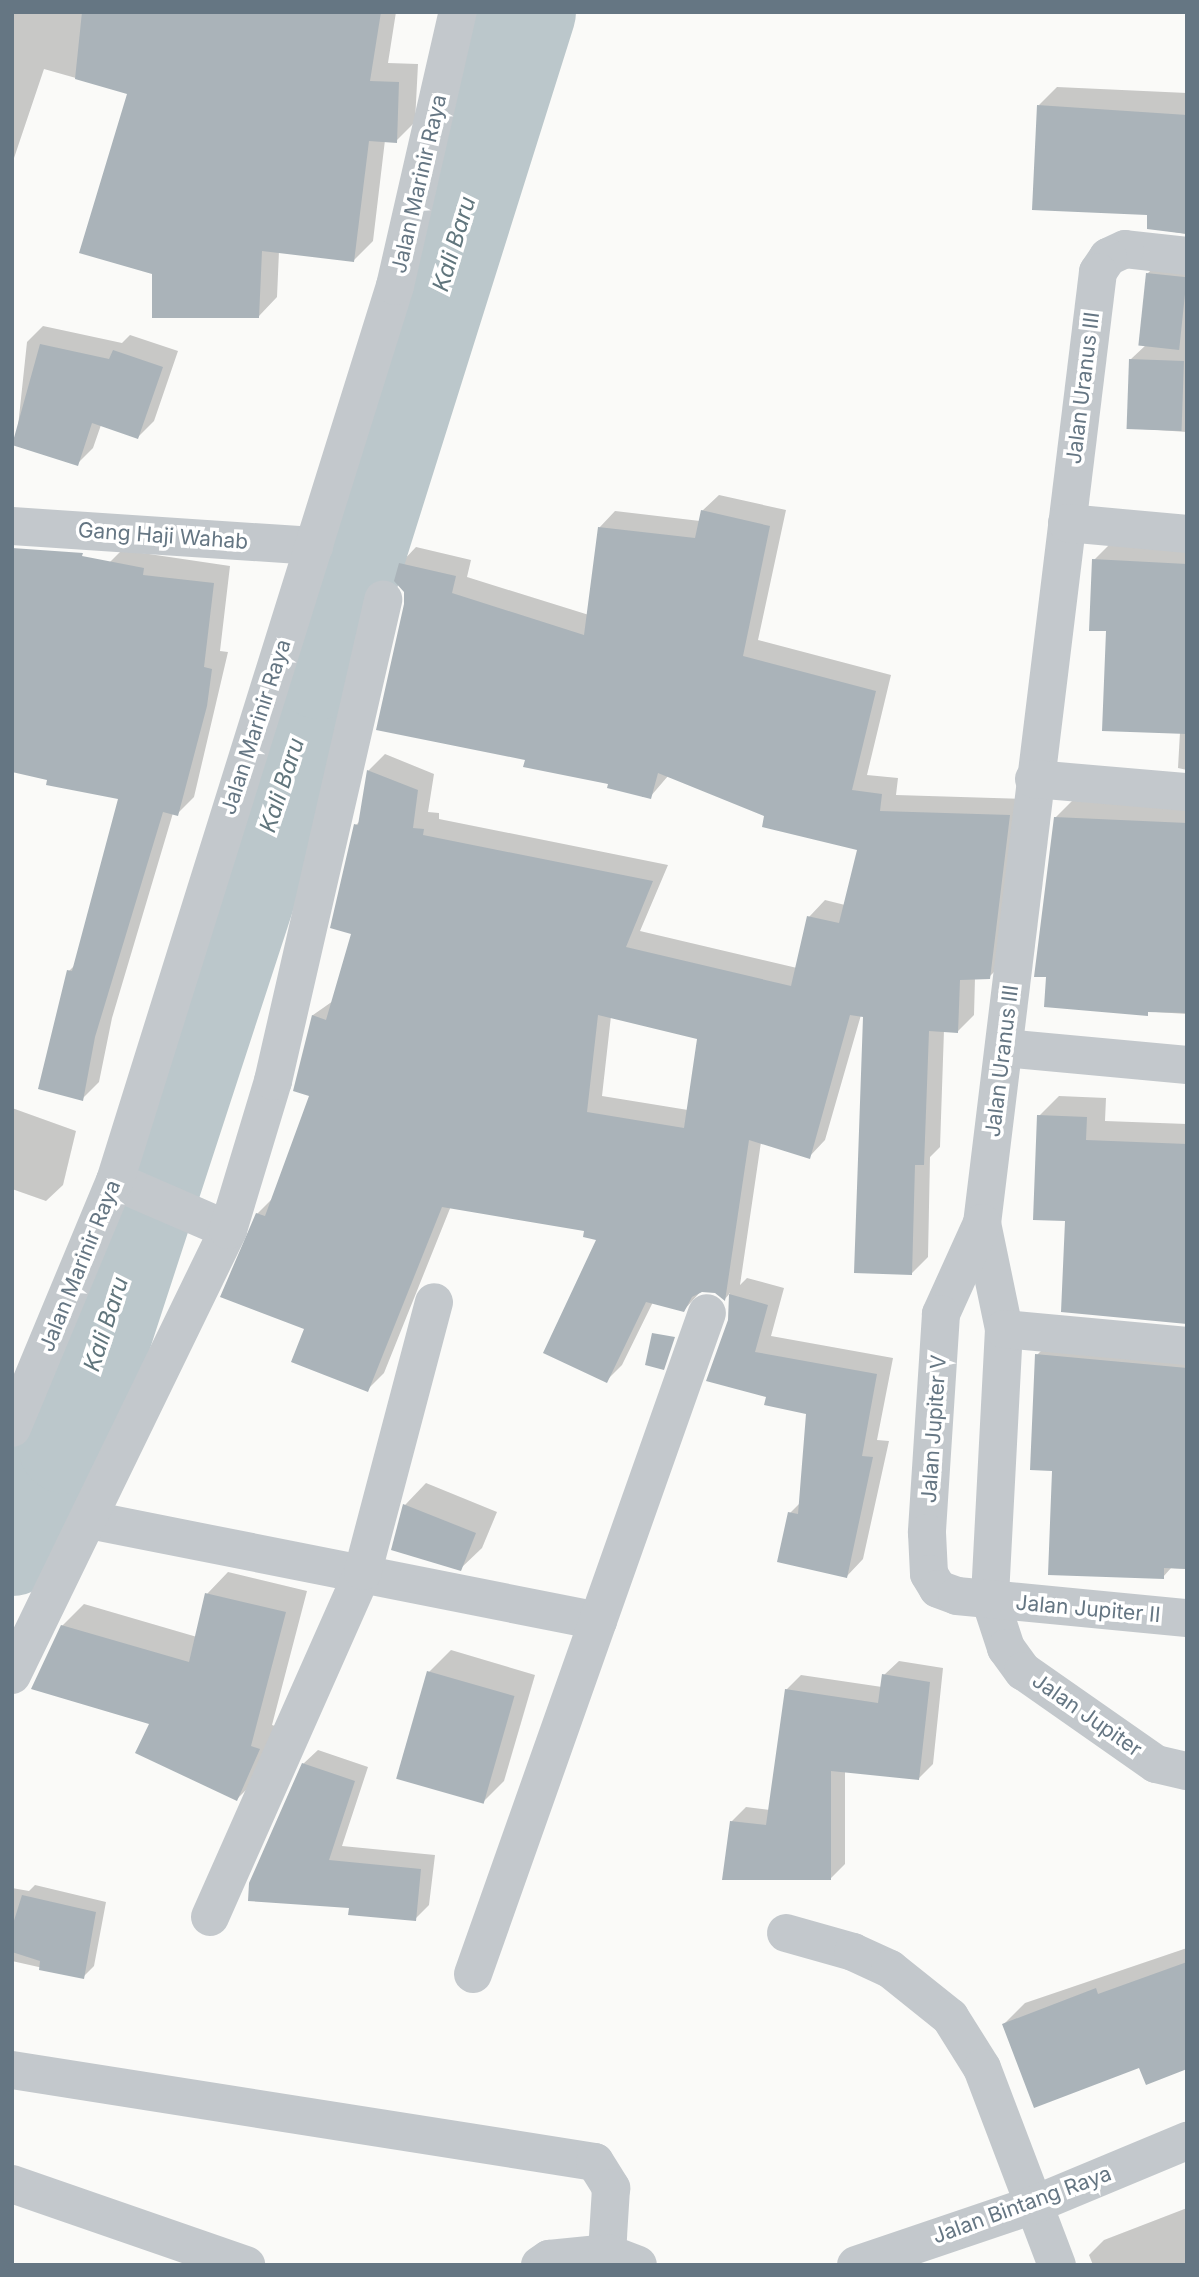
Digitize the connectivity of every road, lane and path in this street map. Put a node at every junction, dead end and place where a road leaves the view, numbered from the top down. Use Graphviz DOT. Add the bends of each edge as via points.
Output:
graph roads {
  1 [pos="458,12"];
  2 [pos="1187,256"];
  3 [pos="1067,523"];
  4 [pos="12,526"];
  5 [pos="1187,534"];
  6 [pos="314,546"];
  7 [pos="383,599"];
  8 [pos="1034,779"];
  9 [pos="1187,792"];
  10 [pos="1004,1048"];
  11 [pos="1187,1065"];
  12 [pos="122,1184"];
  13 [pos="211,1222"];
  14 [pos="982,1223"];
  15 [pos="434,1302"];
  16 [pos="707,1313"];
  17 [pos="1004,1329"];
  18 [pos="1187,1346"];
  19 [pos="12,1428"];
  20 [pos="90,1520"];
  21 [pos="363,1571"];
  22 [pos="990,1600"];
  23 [pos="1187,1618"];
  24 [pos="597,1621"];
  25 [pos="12,1675"];
  26 [pos="1187,1771"];
  27 [pos="211,1917"];
  28 [pos="786,1933"];
  29 [pos="473,1975"];
  30 [pos="12,2070"];
  31 [pos="1187,2141"];
  32 [pos="12,2184"];
  33 [pos="1033,2205"];
  34 [pos="167,2250"];
  35 [pos="622,2259"];
  36 [pos="246,2265"];
  37 [pos="540,2265"];
  38 [pos="856,2265"];
  39 [pos="1057,2265"];
  1 -- 6 [label="street, Jalan Marinir Raya" via="395,286"];
  2 -- 3 [label="street, Jalan Uranus III" via="1125,249 1108,257 1098,272"];
  3 -- 5 [label="street"];
  3 -- 8 [label="street, Jalan Uranus III"];
  4 -- 6 [label="street, Gang Haji Wahab"];
  6 -- 12 [label="street, Jalan Marinir Raya"];
  7 -- 13 [label="street" via="273,1081"];
  8 -- 9 [label="street"];
  8 -- 10 [label="street, Jalan Uranus III"];
  10 -- 11 [label="street"];
  10 -- 14 [label="street, Jalan Uranus III"];
  12 -- 13 [label="street"];
  12 -- 19 [label="street, Jalan Marinir Raya"];
  13 -- 20 [label="street"];
  14 -- 17 [label="street, Jalan Uranus III"];
  14 -- 22 [label="street, Jalan Jupiter V" via="941,1314 927,1534 929,1574 939,1590"];
  15 -- 21 [label="street"];
  16 -- 24 [label="street"];
  17 -- 18 [label="street"];
  17 -- 22 [label="street, Jalan Uranus III"];
  20 -- 21 [label="street"];
  20 -- 25 [label="street"];
  21 -- 24 [label="street"];
  21 -- 27 [label="street"];
  22 -- 23 [label="street, Jalan Jupiter II"];
  22 -- 26 [label="street, Jalan Jupiter" via="1006,1648 1023,1671 1156,1764"];
  24 -- 29 [label="street"];
  28 -- 33 [label="street" via="853,1952 890,1969 950,2017 982,2067"];
  30 -- 35 [label="street" via="595,2162 611,2188"];
  31 -- 33 [label="street, Jalan Bintang Raya"];
  32 -- 34 [label="street"];
  33 -- 38 [label="street, Jalan Bintang Raya"];
  33 -- 39 [label="street"];
  34 -- 36 [label="street"];
  35 -- 37 [label="street" via="549,2259"];
}
